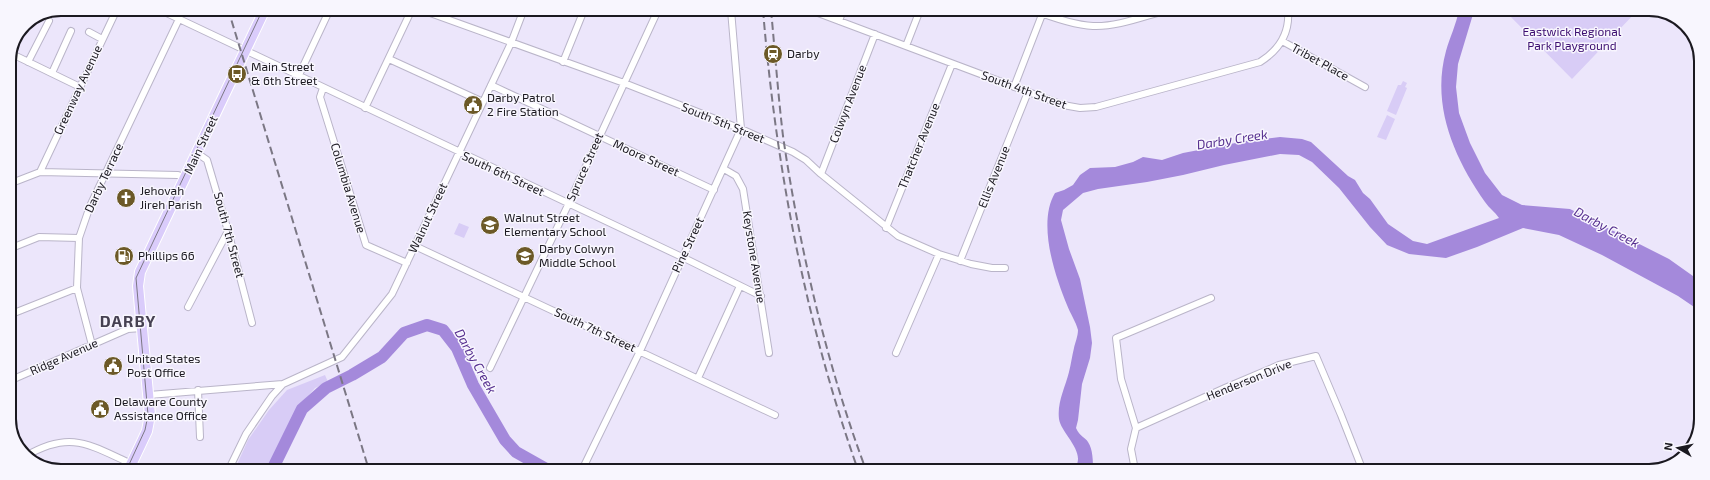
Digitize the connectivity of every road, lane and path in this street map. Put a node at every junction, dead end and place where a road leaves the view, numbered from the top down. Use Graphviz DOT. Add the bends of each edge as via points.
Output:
graph roads {
  1 [pos="113,16"];
  2 [pos="173,16"];
  3 [pos="262,16"];
  4 [pos="327,16"];
  5 [pos="409,16"];
  6 [pos="438,16"];
  7 [pos="521,16"];
  8 [pos="582,16"];
  9 [pos="655,16"];
  10 [pos="732,16"];
  11 [pos="826,16"];
  12 [pos="841,16"];
  13 [pos="918,16"];
  14 [pos="1041,16"];
  15 [pos="1055,16"];
  16 [pos="1144,16"];
  17 [pos="1288,16"];
  18 [pos="179,19"];
  19 [pos="49,21"];
  20 [pos="839,21"];
  21 [pos="71,31"];
  22 [pos="88,32"];
  23 [pos="875,34"];
  24 [pos="102,38"];
  25 [pos="1282,41"];
  26 [pos="510,43"];
  27 [pos="906,46"];
  28 [pos="246,51"];
  29 [pos="17,56"];
  30 [pos="389,59"];
  31 [pos="28,62"];
  32 [pos="563,62"];
  33 [pos="952,64"];
  34 [pos="52,73"];
  35 [pos="299,76"];
  36 [pos="624,83"];
  37 [pos="491,85"];
  38 [pos="80,87"];
  39 [pos="1014,87"];
  40 [pos="323,88"];
  41 [pos="1365,88"];
  42 [pos="1028,92"];
  43 [pos="482,102"];
  44 [pos="365,108"];
  45 [pos="742,129"];
  46 [pos="599,136"];
  47 [pos="197,153"];
  48 [pos="459,153"];
  49 [pos="724,169"];
  50 [pos="40,172"];
  51 [pos="106,173"];
  52 [pos="821,174"];
  53 [pos="185,178"];
  54 [pos="16,181"];
  55 [pos="714,190"];
  56 [pos="568,205"];
  57 [pos="886,228"];
  58 [pos="228,231"];
  59 [pos="79,238"];
  60 [pos="415,246"];
  61 [pos="16,247"];
  62 [pos="939,254"];
  63 [pos="682,257"];
  64 [pos="960,261"];
  65 [pos="406,263"];
  66 [pos="1005,268"];
  67 [pos="740,286"];
  68 [pos="77,288"];
  69 [pos="760,296"];
  70 [pos="523,297"];
  71 [pos="1211,298"];
  72 [pos="188,307"];
  73 [pos="16,312"];
  74 [pos="252,323"];
  75 [pos="142,328"];
  76 [pos="92,345"];
  77 [pos="640,351"];
  78 [pos="769,353"];
  79 [pos="896,354"];
  80 [pos="490,368"];
  81 [pos="16,378"];
  82 [pos="698,378"];
  83 [pos="283,384"];
  84 [pos="198,390"];
  85 [pos="149,395"];
  86 [pos="775,414"];
  87 [pos="1136,428"];
  88 [pos="200,437"];
  89 [pos="31,453"];
  90 [pos="124,464"];
  91 [pos="131,464"];
  92 [pos="232,464"];
  93 [pos="585,464"];
  94 [pos="1134,464"];
  95 [pos="1360,464"];
  1 -- 24 [label="street, Greenway Avenue"];
  2 -- 18 [label="street, South 6th Street"];
  3 -- 28 [label="main road, Main Street"];
  4 -- 35 [label="street"];
  5 -- 30 [label="street"];
  6 -- 26 [label="street, South 5th Street"];
  7 -- 26 [label="street, Walnut Street"];
  8 -- 32 [label="street"];
  9 -- 36 [label="street, Spruce Street"];
  10 -- 45 [label="street, Pine Street"];
  11 -- 20 [label="street, South 4th Street"];
  12 -- 20 [label="street"];
  13 -- 27 [label="street"];
  14 -- 39 [label="street"];
  15 -- 16 [label="street" via="1093,26"];
  17 -- 25 [label="street, Tribet Place"];
  18 -- 28 [label="street, South 6th Street"];
  18 -- 51 [label="street, Darby Terrace"];
  19 -- 31 [label="street"];
  20 -- 23 [label="street, South 4th Street"];
  21 -- 34 [label="street"];
  22 -- 24 [label="street"];
  23 -- 27 [label="street, South 4th Street"];
  23 -- 52 [label="street, Colwyn Avenue"];
  24 -- 38 [label="street, Greenway Avenue"];
  25 -- 41 [label="street, Tribet Place"];
  25 -- 42 [label="street, South 4th Street" via="1266,58 1252,65 1096,107 1070,107"];
  26 -- 32 [label="street, South 5th Street"];
  26 -- 37 [label="street, Walnut Street"];
  27 -- 33 [label="street, South 4th Street"];
  28 -- 35 [label="street, South 6th Street"];
  28 -- 47 [label="main road, Main Street"];
  29 -- 31 [label="street"];
  30 -- 43 [label="street"];
  30 -- 44 [label="street"];
  31 -- 34 [label="street"];
  32 -- 36 [label="street, South 5th Street"];
  33 -- 39 [label="street, South 4th Street"];
  33 -- 57 [label="street, Thatcher Avenue"];
  34 -- 38 [label="street"];
  35 -- 40 [label="street, South 6th Street"];
  36 -- 45 [label="street, South 5th Street"];
  36 -- 46 [label="street, Spruce Street"];
  37 -- 43 [label="street, Walnut Street"];
  37 -- 46 [label="street, Moore Street"];
  38 -- 50 [label="street, Greenway Avenue"];
  39 -- 42 [label="street, South 4th Street"];
  40 -- 44 [label="street, South 6th Street"];
  40 -- 65 [label="street, Columbia Avenue" via="320,97 366,245"];
  42 -- 64 [label="street, Ellis Avenue"];
  43 -- 48 [label="street, Walnut Street"];
  44 -- 48 [label="street, South 6th Street"];
  45 -- 49 [label="street, Pine Street"];
  45 -- 52 [label="street, South 5th Street" via="793,152"];
  46 -- 55 [label="street, Moore Street"];
  46 -- 56 [label="street, Spruce Street"];
  47 -- 53 [label="main road, Main Street"];
  47 -- 58 [label="street, South 7th Street" via="207,160"];
  48 -- 56 [label="street, South 6th Street"];
  48 -- 60 [label="street, Walnut Street"];
  49 -- 55 [label="street, Pine Street"];
  49 -- 69 [label="street, Keystone Avenue" via="736,176 743,189"];
  50 -- 51 [label="street"];
  50 -- 54 [label="street"];
  51 -- 53 [label="street" via="178,175"];
  51 -- 59 [label="street, Darby Terrace" via="90,206"];
  52 -- 57 [label="street, South 5th Street"];
  53 -- 75 [label="main road, Main Street" via="140,272 138,286"];
  55 -- 63 [label="street, Pine Street"];
  56 -- 63 [label="street, South 6th Street"];
  56 -- 70 [label="street, Spruce Street"];
  57 -- 62 [label="street, South 5th Street"];
  58 -- 72 [label="street"];
  58 -- 74 [label="street, South 7th Street"];
  59 -- 61 [label="street" via="40,236"];
  59 -- 68 [label="street, Darby Terrace"];
  60 -- 65 [label="street, Walnut Street"];
  60 -- 70 [label="street, South 7th Street"];
  62 -- 64 [label="street, South 5th Street"];
  62 -- 79 [label="street"];
  63 -- 67 [label="street, South 6th Street"];
  63 -- 77 [label="street, Pine Street"];
  64 -- 66 [label="street, South 5th Street" via="983,267"];
  65 -- 83 [label="street, Walnut Street" via="392,294 342,357"];
  67 -- 69 [label="street, South 6th Street"];
  67 -- 82 [label="street"];
  68 -- 73 [label="street"];
  68 -- 76 [label="street, Darby Terrace"];
  69 -- 78 [label="street, Keystone Avenue"];
  70 -- 77 [label="street, South 7th Street"];
  70 -- 80 [label="street, Spruce Street"];
  71 -- 87 [label="street" via="1116,338 1121,379"];
  75 -- 76 [label="street, Ridge Avenue" via="128,329"];
  75 -- 85 [label="main road, Main Street"];
  76 -- 81 [label="street, Ridge Avenue"];
  77 -- 82 [label="street, South 7th Street"];
  77 -- 93 [label="street, Pine Street"];
  82 -- 86 [label="street, South 7th Street"];
  83 -- 84 [label="street"];
  83 -- 92 [label="street" via="268,400 246,434"];
  84 -- 85 [label="street"];
  84 -- 88 [label="street"];
  85 -- 91 [label="main road, Main Street" via="149,424"];
  87 -- 94 [label="street" via="1131,449"];
  87 -- 95 [label="street, Henderson Drive" via="1279,365 1316,356"];
  89 -- 90 [label="street" via="47,445 67,441 79,442"];
}
